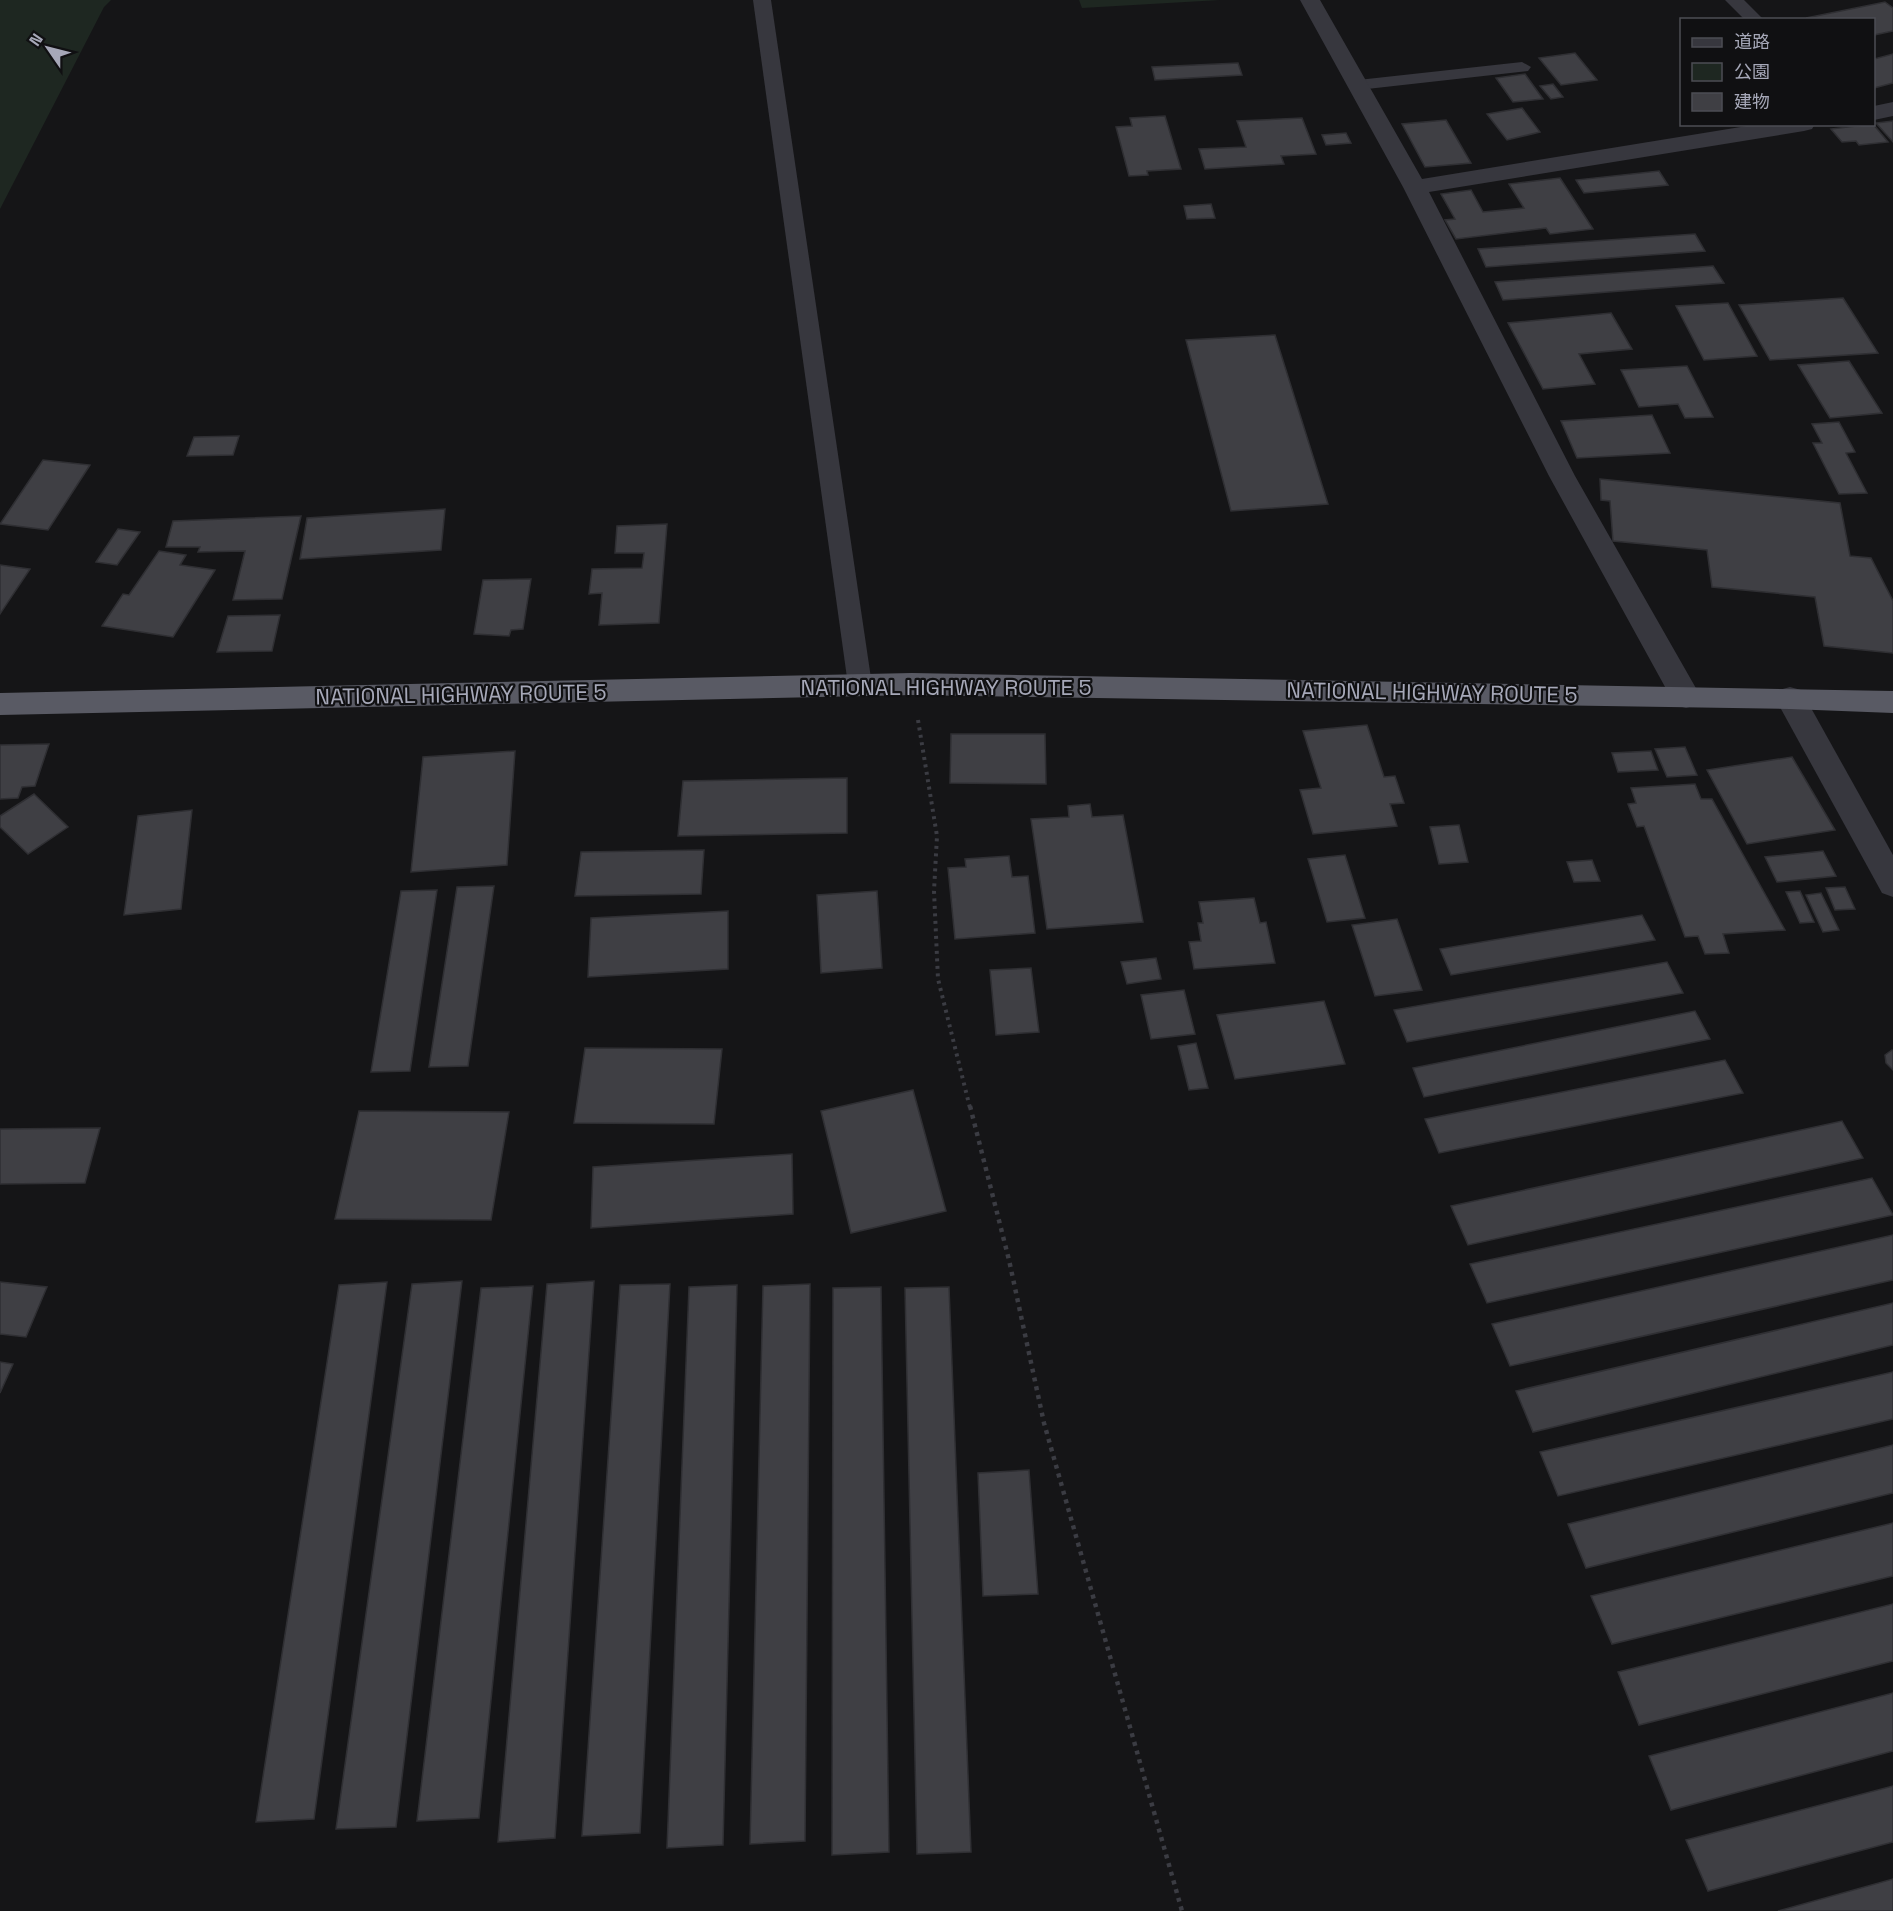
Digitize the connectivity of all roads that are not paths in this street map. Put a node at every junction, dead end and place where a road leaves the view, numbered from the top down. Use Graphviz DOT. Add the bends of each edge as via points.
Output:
graph roads {
  1 [pos="762,0"];
  2 [pos="1310,0"];
  3 [pos="1734,0"];
  4 [pos="1754,18"];
  5 [pos="1522,67"];
  6 [pos="1358,85"];
  7 [pos="1893,109"];
  8 [pos="1875,113"];
  9 [pos="1791,126"];
  10 [pos="1415,187"];
  11 [pos="860,685"];
  12 [pos="1686,697"];
  13 [pos="1790,698"];
  14 [pos="1893,702"];
  15 [pos="0,704"];
  16 [pos="1893,884"];
  1 -- 11 [label="lane"];
  2 -- 6 [label="street"];
  3 -- 4 [label="lane"];
  5 -- 6 [label="lane"];
  6 -- 10 [label="street"];
  7 -- 8 [label="street"];
  9 -- 10 [label="street"];
  10 -- 12 [label="street" via="1562,476"];
  11 -- 12 [label="highway, NATIONAL HIGHWAY ROUTE 5"];
  11 -- 15 [label="highway, NATIONAL HIGHWAY ROUTE 5"];
  12 -- 13 [label="highway, NATIONAL HIGHWAY ROUTE 5"];
  13 -- 14 [label="highway, NATIONAL HIGHWAY ROUTE 5"];
  13 -- 16 [label="street"];
}
